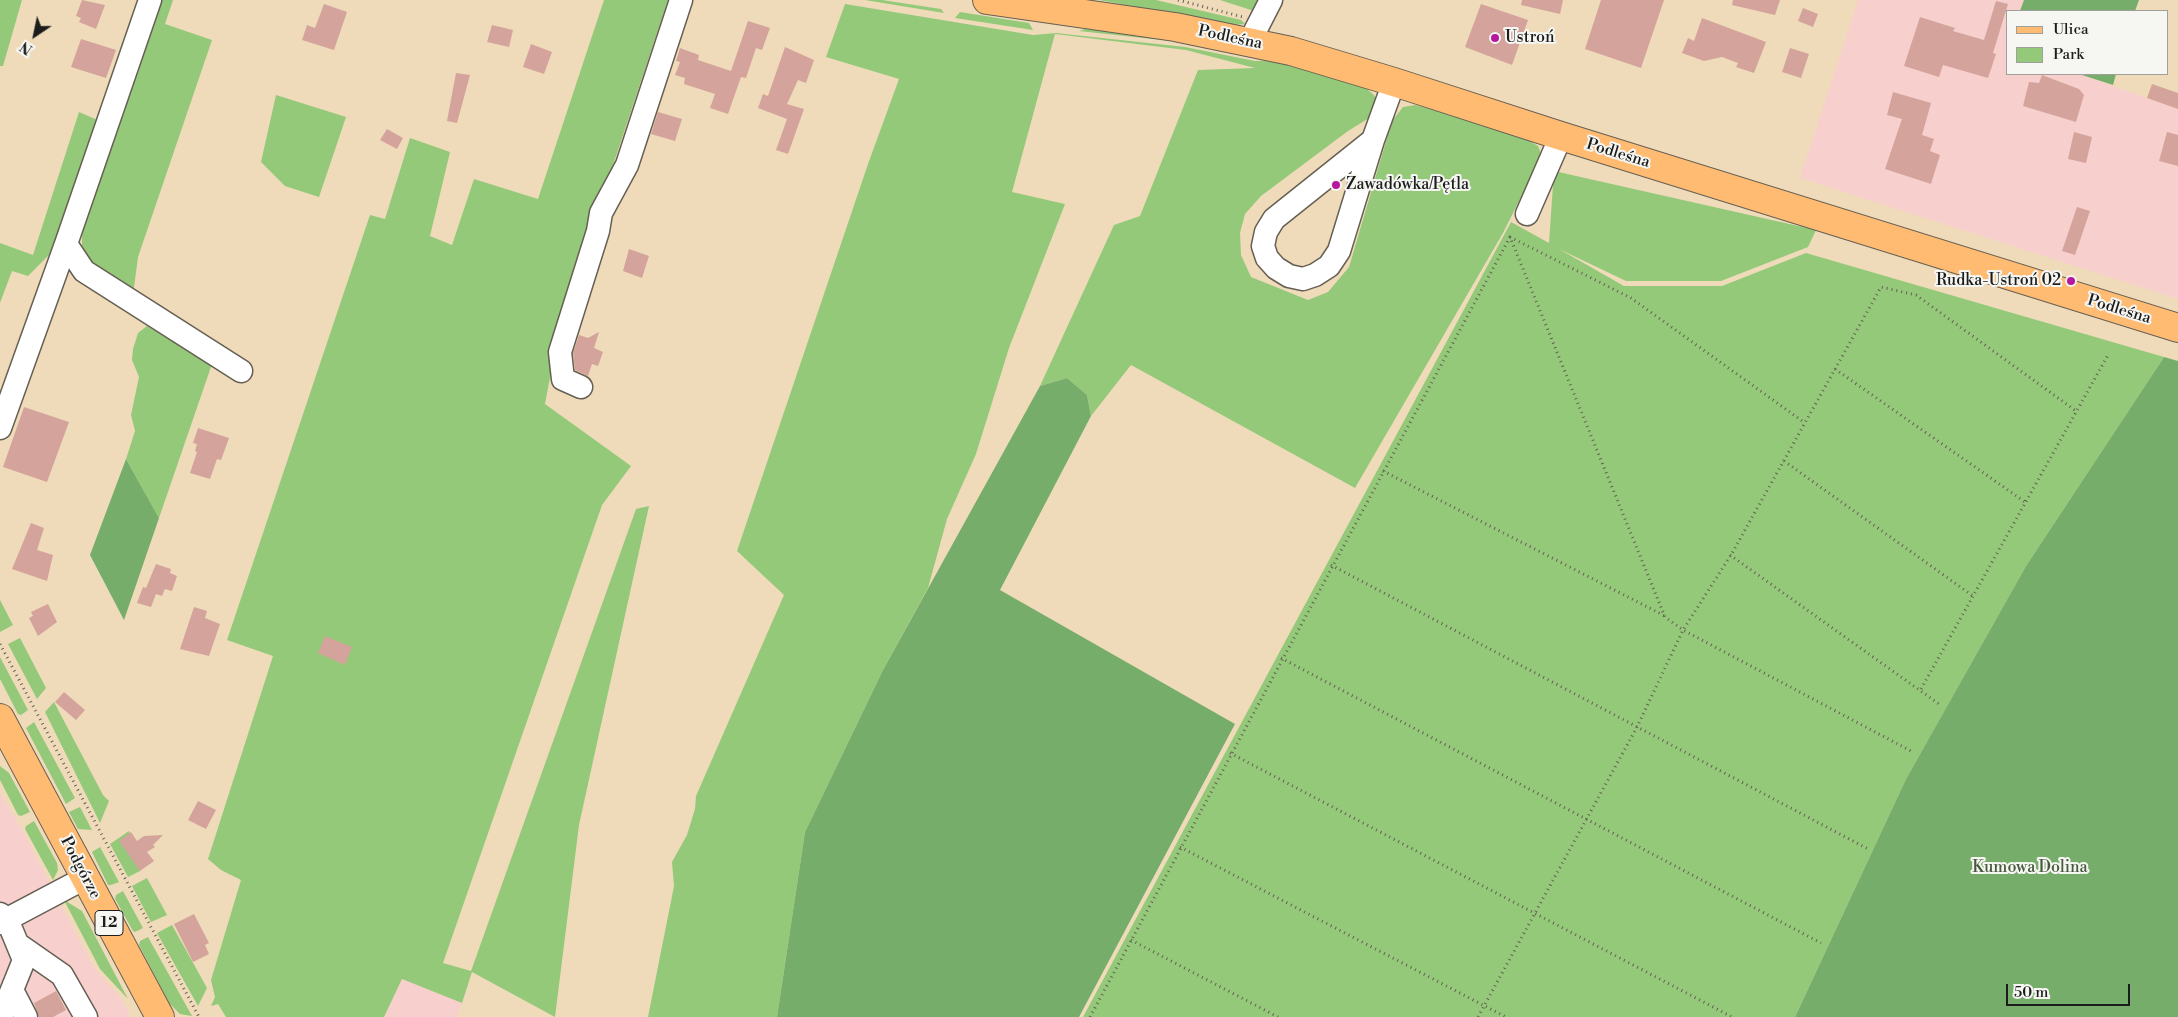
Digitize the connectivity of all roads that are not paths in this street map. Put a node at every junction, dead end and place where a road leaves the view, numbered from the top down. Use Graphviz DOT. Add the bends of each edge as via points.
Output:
graph roads {
  1 [pos="150,0"];
  2 [pos="681,0"];
  3 [pos="987,0"];
  4 [pos="1271,0"];
  5 [pos="1251,30"];
  6 [pos="1394,82"];
  7 [pos="1560,136"];
  8 [pos="1373,140"];
  9 [pos="1527,214"];
  10 [pos="66,244"];
  11 [pos="2178,328"];
  12 [pos="241,371"];
  13 [pos="582,387"];
  14 [pos="0,428"];
  15 [pos="0,718"];
  16 [pos="85,878"];
  17 [pos="2,919"];
  18 [pos="19,945"];
  19 [pos="12,990"];
  20 [pos="80,1015"];
  21 [pos="0,1017"];
  22 [pos="26,1017"];
  23 [pos="160,1017"];
  1 -- 10 [label="street"];
  2 -- 13 [label="street" via="627,165 601,214 560,352 563,379"];
  3 -- 5 [label="main road, Podleśna" via="1175,26"];
  4 -- 5 [label="street"];
  5 -- 6 [label="main road, Podleśna"];
  6 -- 7 [label="main road, Podleśna"];
  6 -- 8 [label="street"];
  7 -- 9 [label="street"];
  7 -- 11 [label="main road, Podleśna"];
  8 -- 8 [label="street" via="1274,220 1266,232 1263,246 1267,258 1276,268 1289,276 1303,279 1329,266 1339,252"];
  10 -- 12 [label="street" via="84,271"];
  10 -- 14 [label="street"];
  15 -- 16 [label="main road, Podgórze / 12"];
  16 -- 17 [label="street"];
  16 -- 23 [label="main road, Podgórze / 12"];
  17 -- 18 [label="street"];
  18 -- 19 [label="street" via="24,960"];
  18 -- 20 [label="street" via="62,975"];
  19 -- 21 [label="street"];
  19 -- 22 [label="street"];
}
